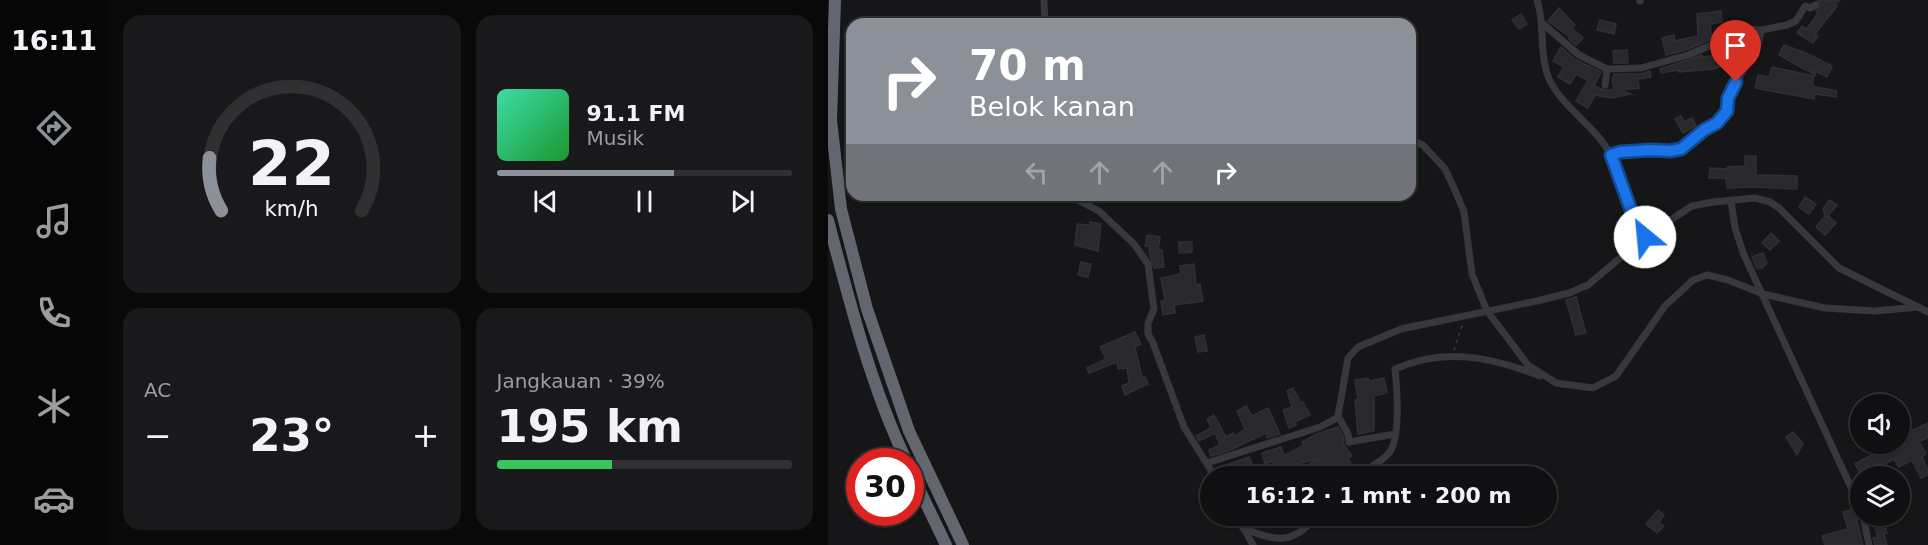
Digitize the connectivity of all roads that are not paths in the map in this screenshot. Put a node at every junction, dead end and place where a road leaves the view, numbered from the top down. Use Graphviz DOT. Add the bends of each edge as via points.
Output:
graph roads {
  1 [pos="835,0"];
  2 [pos="1044,0"];
  3 [pos="1537,0"];
  4 [pos="1816,5"];
  5 [pos="1045,18"];
  6 [pos="1542,23"];
  7 [pos="1761,30"];
  8 [pos="1607,69"];
  9 [pos="1605,84"];
  10 [pos="1416,142"];
  11 [pos="1611,155"];
  12 [pos="1080,201"];
  13 [pos="1731,201"];
  14 [pos="828,220"];
  15 [pos="1645,237"];
  16 [pos="1762,294"];
  17 [pos="1919,307"];
  18 [pos="1928,307"];
  19 [pos="1487,311"];
  20 [pos="1928,312"];
  21 [pos="1556,383"];
  22 [pos="1338,416"];
  23 [pos="1395,434"];
  24 [pos="900,448"];
  25 [pos="1207,463"];
  26 [pos="1209,466"];
  27 [pos="1372,466"];
  28 [pos="1850,485"];
  29 [pos="924,499"];
  30 [pos="1310,526"];
  31 [pos="1865,526"];
  32 [pos="1244,528"];
  33 [pos="946,545"];
  34 [pos="963,545"];
  35 [pos="1253,545"];
  36 [pos="1869,545"];
  1 -- 34 [label="highway" via="831,120 841,209 867,309 909,432"];
  2 -- 5 [label="street"];
  3 -- 6 [label="street"];
  4 -- 7 [label="street" via="1805,6 1796,21"];
  6 -- 8 [label="street" via="1579,55"];
  6 -- 11 [label="street" via="1541,49 1550,80"];
  7 -- 8 [label="street" via="1749,29 1688,55 1641,69"];
  7 -- 11 [label="street" via="1759,42 1728,98 1727,111 1717,123 1681,149"];
  8 -- 9 [label="street"];
  10 -- 19 [label="street" via="1445,169 1454,188 1464,212 1472,274"];
  11 -- 15 [label="street" via="1635,221"];
  12 -- 25 [label="street" via="1099,211 1134,244 1148,264 1154,309 1148,334 1184,427"];
  13 -- 15 [label="street" via="1692,206"];
  13 -- 16 [label="street" via="1735,228"];
  13 -- 17 [label="street" via="1755,198 1770,202 1839,268"];
  14 -- 24 [label="highway" via="852,313"];
  15 -- 19 [label="street" via="1588,285 1569,293"];
  16 -- 17 [label="street" via="1825,308 1874,311"];
  16 -- 21 [label="street" via="1707,275 1693,280 1665,306 1616,376 1593,388"];
  16 -- 28 [label="street"];
  17 -- 18 [label="street"];
  17 -- 20 [label="street"];
  19 -- 21 [label="street" via="1528,365"];
  19 -- 22 [label="street" via="1401,329 1359,347 1348,358"];
  21 -- 23 [label="street" via="1509,364 1463,356 1409,362 1395,369"];
  22 -- 23 [label="street" via="1349,442"];
  22 -- 25 [label="street" via="1320,426"];
  23 -- 27 [label="street" via="1392,450"];
  25 -- 26 [label="street"];
  29 -- 33 [label="highway"];
  30 -- 32 [label="street" via="1282,541"];
  31 -- 36 [label="street"];
  32 -- 35 [label="street"];
}
